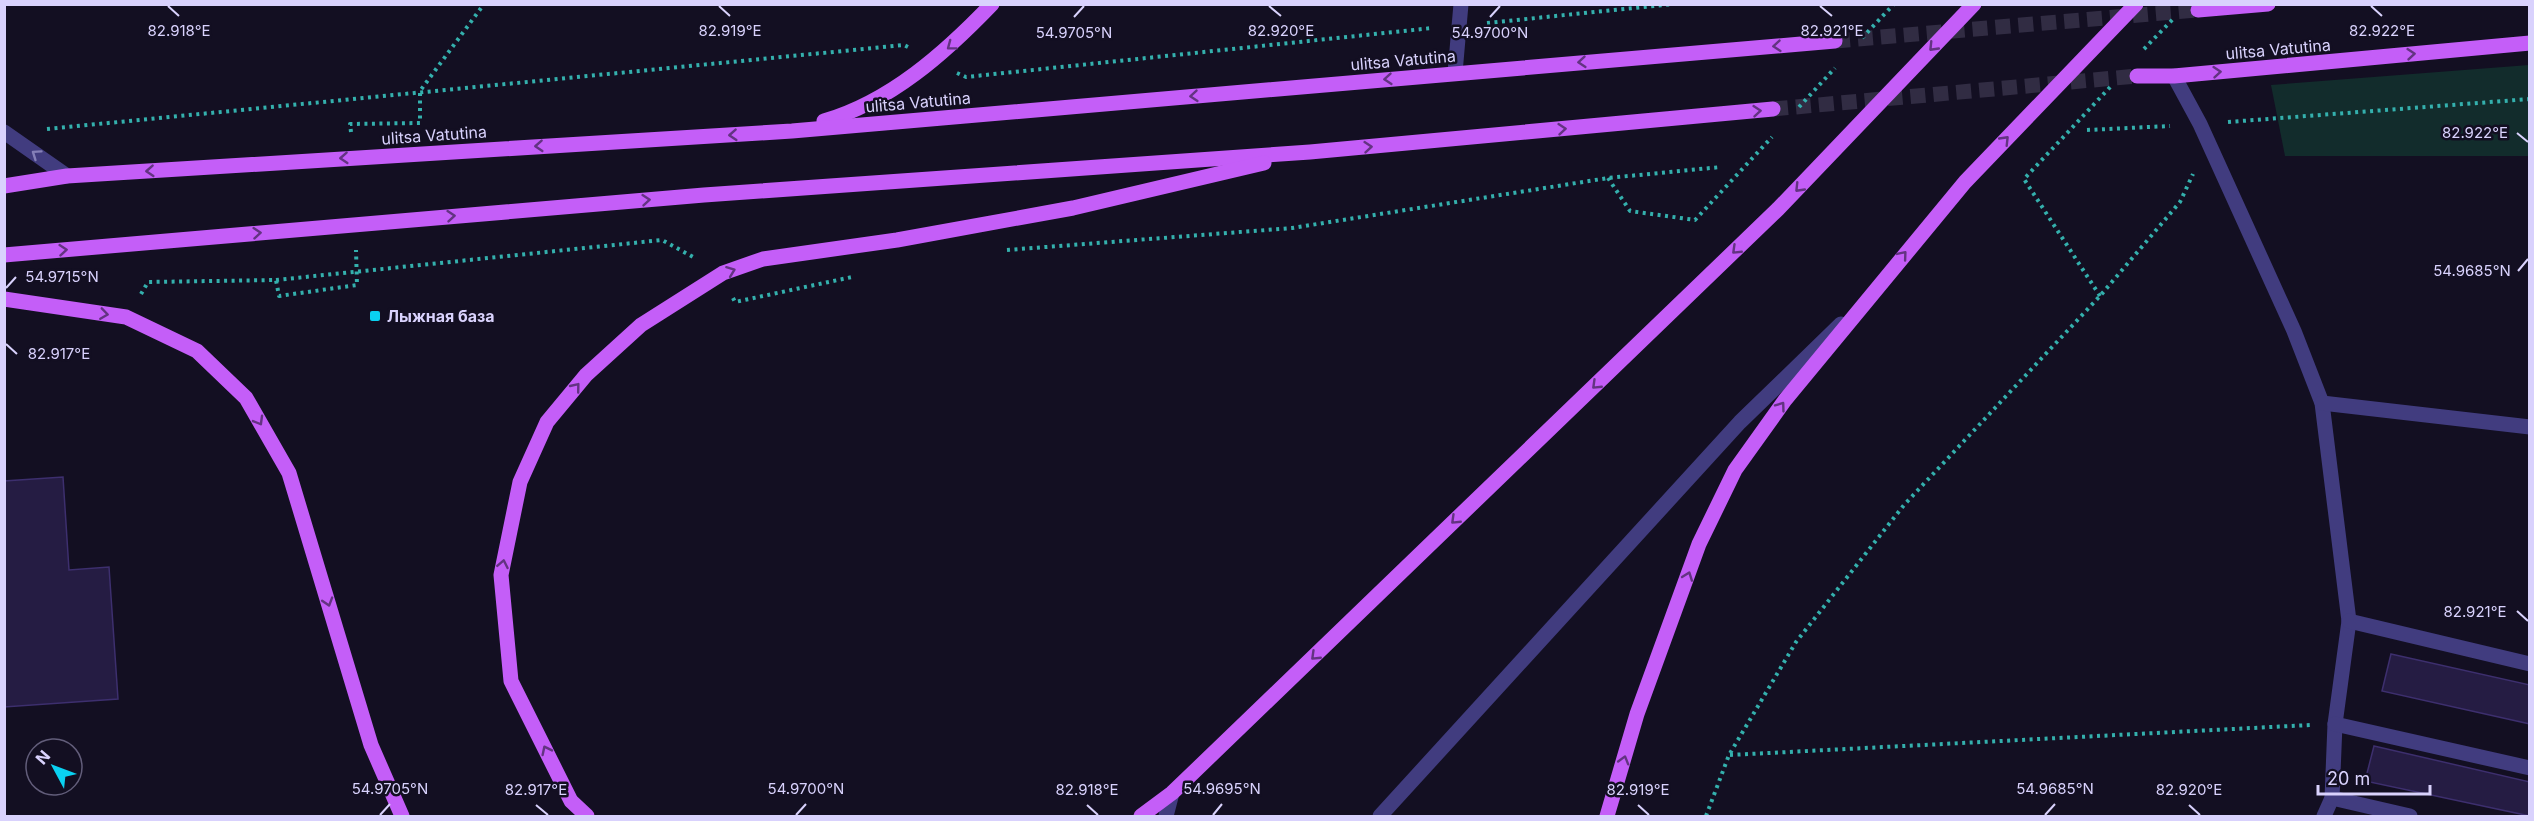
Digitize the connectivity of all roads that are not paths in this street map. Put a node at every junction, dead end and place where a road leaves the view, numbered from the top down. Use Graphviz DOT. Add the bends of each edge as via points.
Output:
graph roads {
  1 [pos="992,4"];
  2 [pos="1461,4"];
  3 [pos="1974,4"];
  4 [pos="2136,4"];
  5 [pos="2268,4"];
  6 [pos="2198,10"];
  7 [pos="1835,41"];
  8 [pos="2529,43"];
  9 [pos="1455,73"];
  10 [pos="2137,76"];
  11 [pos="2174,76"];
  12 [pos="1773,109"];
  13 [pos="792,131"];
  14 [pos="5,133"];
  15 [pos="1310,152"];
  16 [pos="67,176"];
  17 [pos="4,186"];
  18 [pos="4,255"];
  19 [pos="4,299"];
  20 [pos="1865,300"];
  21 [pos="2322,403"];
  22 [pos="2529,427"];
  23 [pos="2349,621"];
  24 [pos="2529,664"];
  25 [pos="2334,724"];
  26 [pos="2529,768"];
  27 [pos="1172,793"];
  28 [pos="2332,798"];
  29 [pos="402,816"];
  30 [pos="587,816"];
  31 [pos="1141,816"];
  32 [pos="1166,816"];
  33 [pos="1380,816"];
  34 [pos="1607,816"];
  35 [pos="2324,816"];
  36 [pos="2410,816"];
  1 -- 13 [label="main road, one-way" via="959,39 909,79 853,113"];
  2 -- 9 [label="street"];
  3 -- 27 [label="main road, one-way" via="1778,209"];
  20 -- 4 [label="main road, one-way" via="1965,182"];
  5 -- 6 [label="main road"];
  7 -- 9 [label="main road, ulitsa Vatutina, one-way"];
  11 -- 8 [label="main road, ulitsa Vatutina, one-way"];
  9 -- 13 [label="main road, ulitsa Vatutina, one-way"];
  10 -- 11 [label="main road, ulitsa Vatutina"];
  11 -- 21 [label="street" via="2200,124"];
  15 -- 12 [label="main road, one-way"];
  13 -- 16 [label="main road, ulitsa Vatutina, one-way"];
  16 -- 14 [label="street, one-way"];
  18 -- 15 [label="main road, one-way" via="704,195"];
  30 -- 15 [label="main road, one-way" via="571,801 511,681 501,575 520,482 547,422 586,375 641,325 723,273 763,259 897,240 1073,208"];
  16 -- 17 [label="main road, ulitsa Vatutina"];
  19 -- 29 [label="main road, one-way" via="126,317 196,351 246,398 289,473 371,745"];
  20 -- 33 [label="street" via="1740,422"];
  34 -- 20 [label="main road, one-way" via="1637,714 1700,544 1735,470"];
  21 -- 22 [label="street"];
  21 -- 23 [label="street"];
  23 -- 24 [label="street"];
  23 -- 25 [label="street"];
  25 -- 26 [label="street"];
  25 -- 28 [label="street"];
  27 -- 31 [label="main road"];
  27 -- 32 [label="street"];
  28 -- 35 [label="street"];
  28 -- 36 [label="street"];
}
